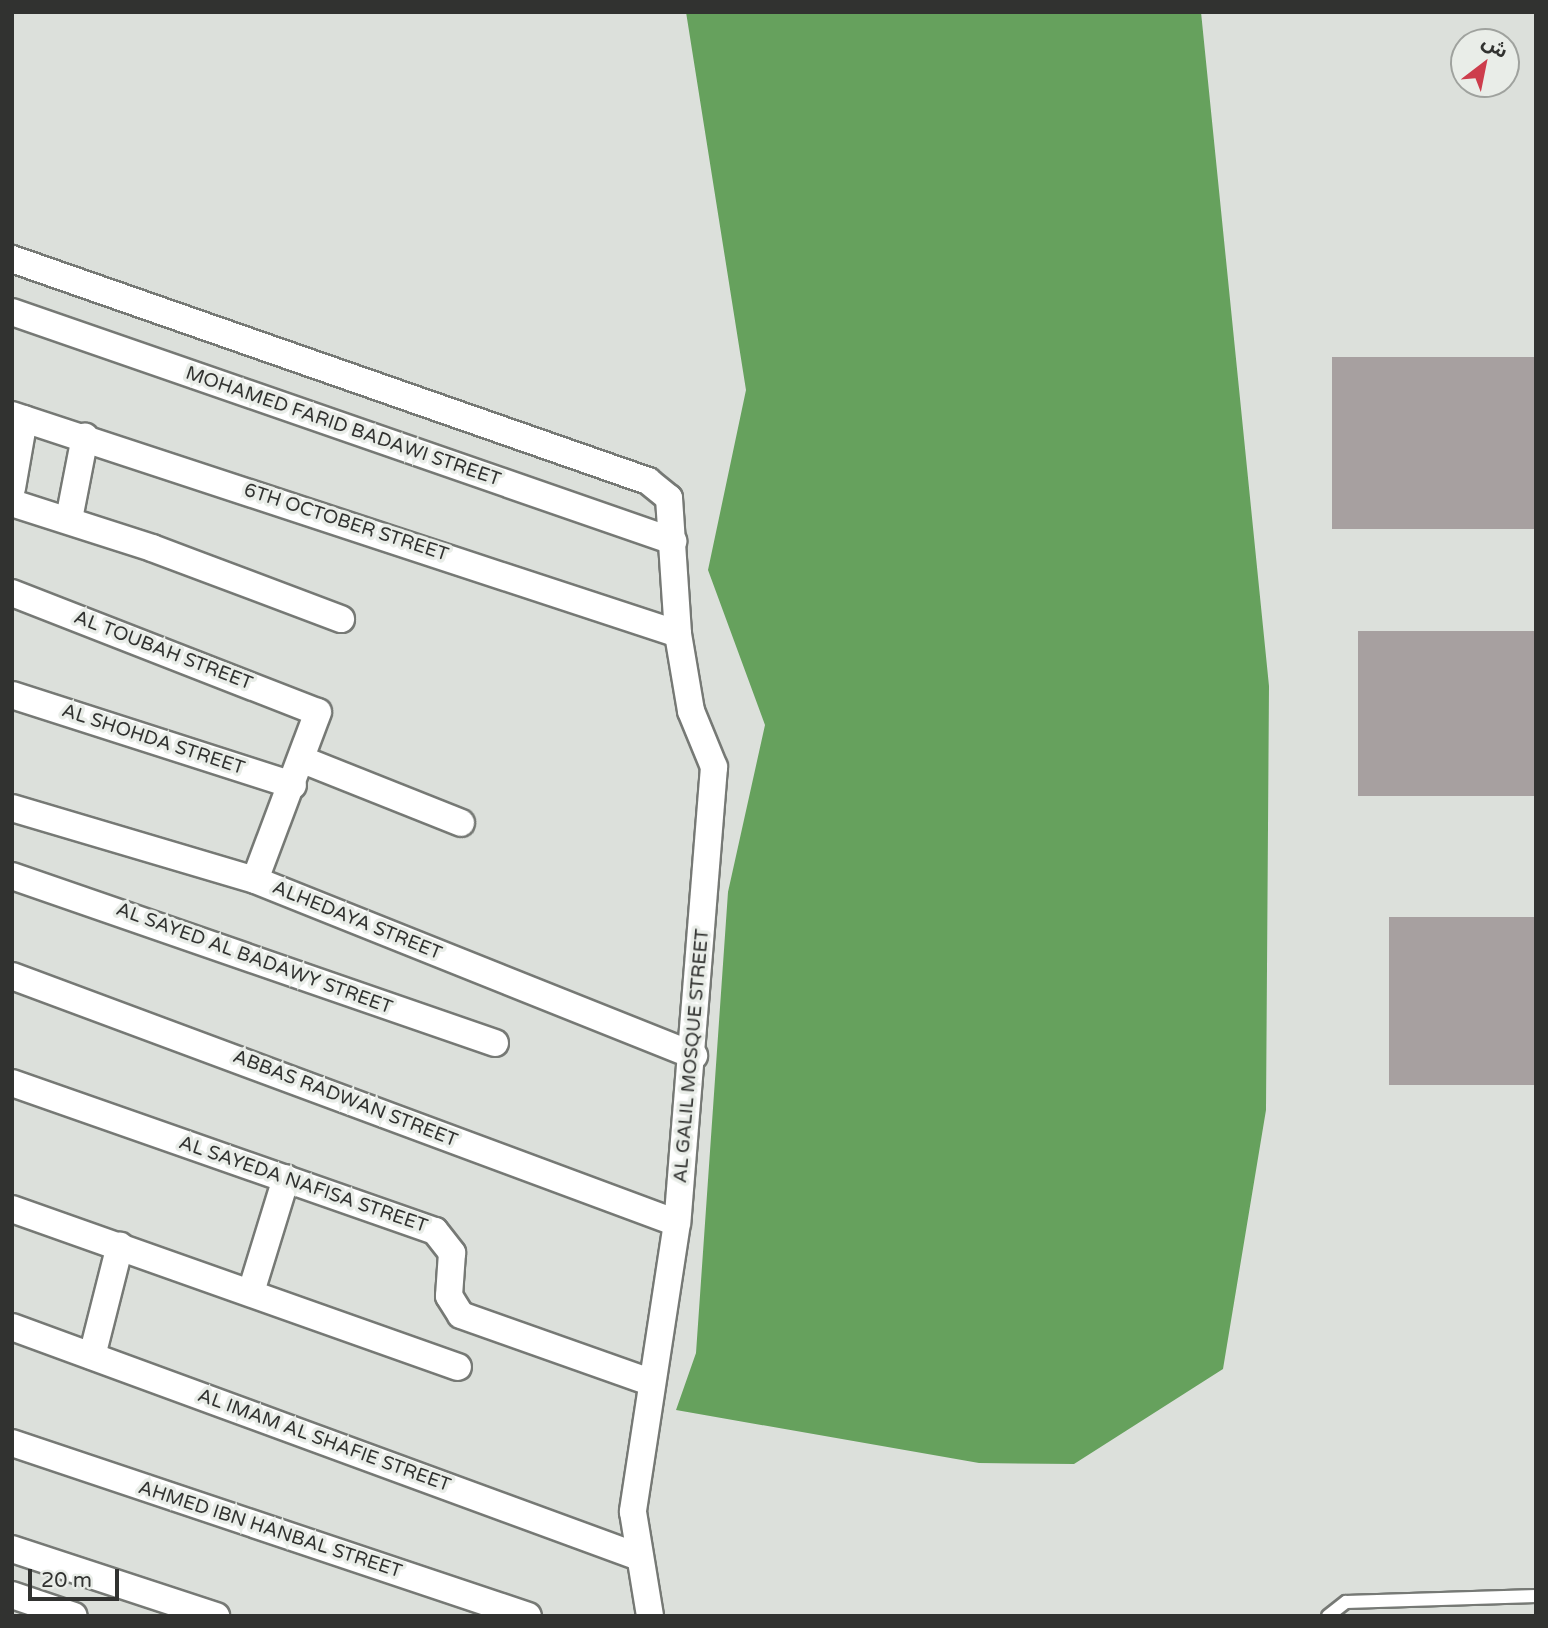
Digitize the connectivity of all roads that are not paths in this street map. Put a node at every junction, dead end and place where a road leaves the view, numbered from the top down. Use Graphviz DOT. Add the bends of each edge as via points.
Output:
graph roads {
  1 [pos="12,259"];
  2 [pos="12,312"];
  3 [pos="18,417"];
  4 [pos="85,437"];
  5 [pos="12,488"];
  6 [pos="12,503"];
  7 [pos="69,519"];
  8 [pos="673,541"];
  9 [pos="12,593"];
  10 [pos="341,620"];
  11 [pos="678,634"];
  12 [pos="12,695"];
  13 [pos="303,760"];
  14 [pos="293,785"];
  15 [pos="12,808"];
  16 [pos="461,823"];
  17 [pos="12,876"];
  18 [pos="255,880"];
  19 [pos="12,976"];
  20 [pos="495,1043"];
  21 [pos="694,1056"];
  22 [pos="12,1083"];
  23 [pos="286,1178"];
  24 [pos="12,1209"];
  25 [pos="677,1223"];
  26 [pos="120,1245"];
  27 [pos="251,1292"];
  28 [pos="12,1327"];
  29 [pos="92,1356"];
  30 [pos="458,1367"];
  31 [pos="650,1382"];
  32 [pos="12,1443"];
  33 [pos="12,1549"];
  34 [pos="636,1556"];
  35 [pos="12,1595"];
  36 [pos="1536,1596"];
  37 [pos="74,1616"];
  38 [pos="216,1616"];
  39 [pos="528,1616"];
  40 [pos="650,1616"];
  41 [pos="1328,1616"];
  1 -- 8 [label="street, AL GALIL MOSQUE STREET" via="648,481 669,498"];
  2 -- 8 [label="street, MOHAMED FARID BADAWI STREET"];
  3 -- 4 [label="street, 6TH OCTOBER STREET"];
  3 -- 5 [label="street"];
  4 -- 7 [label="street"];
  4 -- 11 [label="street, 6TH OCTOBER STREET"];
  6 -- 7 [label="street"];
  7 -- 10 [label="street"];
  8 -- 11 [label="street, AL GALIL MOSQUE STREET"];
  9 -- 13 [label="street, AL TOUBAH STREET" via="314,709 319,717"];
  11 -- 21 [label="street, AL GALIL MOSQUE STREET" via="691,711 714,767"];
  12 -- 14 [label="street, AL SHOHDA STREET"];
  13 -- 14 [label="street"];
  13 -- 16 [label="street"];
  14 -- 18 [label="street"];
  15 -- 18 [label="street, ALHEDAYA STREET"];
  17 -- 20 [label="street, AL SAYED AL BADAWY STREET"];
  18 -- 21 [label="street, ALHEDAYA STREET"];
  19 -- 25 [label="street, ABBAS RADWAN STREET"];
  21 -- 25 [label="street, AL GALIL MOSQUE STREET"];
  22 -- 23 [label="street, AL SAYEDA NAFISA STREET"];
  23 -- 27 [label="street"];
  23 -- 31 [label="street, AL SAYEDA NAFISA STREET" via="435,1231 452,1253 453,1307 472,1322"];
  24 -- 26 [label="street"];
  25 -- 31 [label="street, AL GALIL MOSQUE STREET"];
  26 -- 27 [label="street"];
  26 -- 29 [label="street"];
  27 -- 30 [label="street"];
  28 -- 29 [label="street, AL IMAM AL SHAFIE STREET"];
  29 -- 34 [label="street, AL IMAM AL SHAFIE STREET"];
  31 -- 34 [label="street, AL GALIL MOSQUE STREET" via="634,1512"];
  32 -- 39 [label="street, AHMED IBN HANBAL STREET"];
  33 -- 38 [label="street"];
  34 -- 40 [label="street, AL GALIL MOSQUE STREET"];
  35 -- 37 [label="street"];
  36 -- 41 [label="lane" via="1346,1602"];
}
